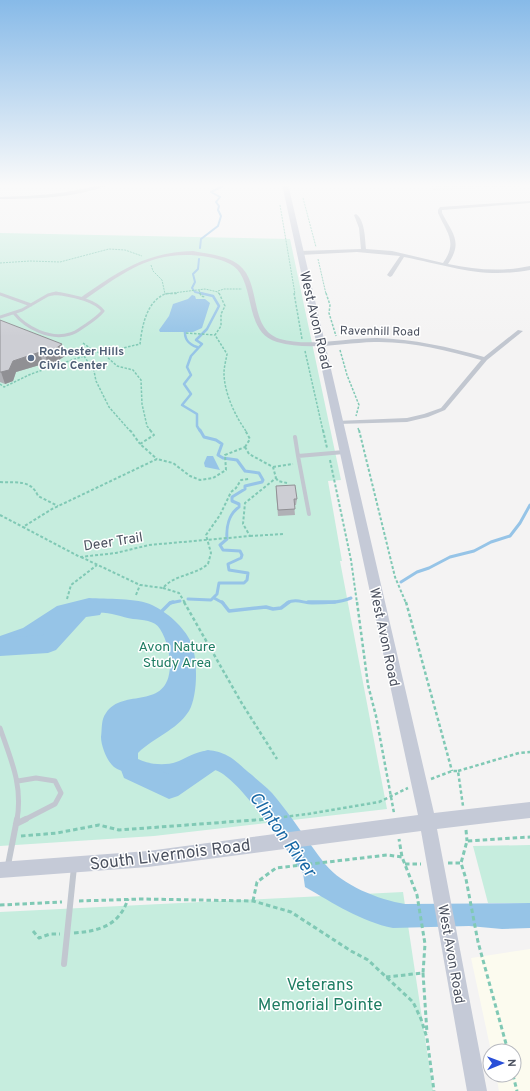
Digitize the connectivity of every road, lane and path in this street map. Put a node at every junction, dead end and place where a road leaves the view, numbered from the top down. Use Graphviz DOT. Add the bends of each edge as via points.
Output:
graph roads {
  1 [pos="286,235"];
  2 [pos="296,235"];
  3 [pos="312,235"];
  4 [pos="362,235"];
  5 [pos="451,235"];
  6 [pos="316,249"];
  7 [pos="364,251"];
  8 [pos="300,253"];
  9 [pos="317,254"];
  10 [pos="403,255"];
  11 [pos="149,259"];
  12 [pos="0,263"];
  13 [pos="445,264"];
  14 [pos="530,268"];
  15 [pos="390,275"];
  16 [pos="249,288"];
  17 [pos="199,291"];
  18 [pos="218,291"];
  19 [pos="0,294"];
  20 [pos="165,294"];
  21 [pos="205,297"];
  22 [pos="82,299"];
  23 [pos="31,305"];
  24 [pos="14,313"];
  25 [pos="0,317"];
  26 [pos="520,331"];
  27 [pos="186,333"];
  28 [pos="215,335"];
  29 [pos="302,338"];
  30 [pos="337,338"];
  31 [pos="83,342"];
  32 [pos="321,342"];
  33 [pos="339,345"];
  34 [pos="304,346"];
  35 [pos="91,350"];
  36 [pos="84,356"];
  37 [pos="106,356"];
  38 [pos="485,359"];
  39 [pos="0,384"];
  40 [pos="356,417"];
  41 [pos="338,422"];
  42 [pos="358,427"];
  43 [pos="295,437"];
  44 [pos="140,444"];
  45 [pos="246,447"];
  46 [pos="345,452"];
  47 [pos="328,453"];
  48 [pos="298,456"];
  49 [pos="157,459"];
  50 [pos="300,464"];
  51 [pos="273,467"];
  52 [pos="276,478"];
  53 [pos="249,479"];
  54 [pos="0,482"];
  55 [pos="287,483"];
  56 [pos="58,506"];
  57 [pos="309,514"];
  58 [pos="0,515"];
  59 [pos="23,527"];
  60 [pos="284,534"];
  61 [pos="250,536"];
  62 [pos="206,540"];
  63 [pos="80,557"];
  64 [pos="97,565"];
  65 [pos="140,585"];
  66 [pos="163,588"];
  67 [pos="136,595"];
  68 [pos="67,599"];
  69 [pos="0,728"];
  70 [pos="530,752"];
  71 [pos="277,759"];
  72 [pos="458,771"];
  73 [pos="18,781"];
  74 [pos="462,788"];
  75 [pos="391,795"];
  76 [pos="393,804"];
  77 [pos="530,810"];
  78 [pos="428,822"];
  79 [pos="16,824"];
  80 [pos="13,837"];
  81 [pos="530,837"];
  82 [pos="74,865"];
  83 [pos="4,870"];
  84 [pos="128,900"];
  85 [pos="253,901"];
  86 [pos="71,902"];
  87 [pos="0,905"];
  88 [pos="33,931"];
  89 [pos="67,934"];
  90 [pos="64,964"];
  91 [pos="423,973"];
  92 [pos="386,977"];
  93 [pos="427,1038"];
  94 [pos="506,1043"];
  95 [pos="434,1091"];
  96 [pos="477,1091"];
  1 -- 29 [label="path"];
  2 -- 8 [label="street, West Avon Road"];
  3 -- 6 [label="path"];
  4 -- 7 [label="street"];
  5 -- 13 [label="street" via="454,247 451,257"];
  7 -- 8 [label="street"];
  7 -- 10 [label="street"];
  8 -- 32 [label="street, West Avon Road"];
  9 -- 30 [label="path"];
  10 -- 13 [label="street"];
  10 -- 15 [label="street"];
  11 -- 12 [label="path" via="125,250 109,249 60,262"];
  11 -- 16 [label="street, Ravenhill Road" via="185,253 220,258 240,269"];
  11 -- 20 [label="path" via="153,271 162,280"];
  11 -- 22 [label="street, Ravenhill Road" via="126,269"];
  13 -- 14 [label="street" via="493,273 517,272"];
  16 -- 18 [label="path"];
  16 -- 32 [label="street, Ravenhill Road" via="260,326 266,334 285,341"];
  17 -- 18 [label="path"];
  17 -- 20 [label="path"];
  17 -- 21 [label="path" via="201,297"];
  18 -- 28 [label="path" via="225,306 221,314 221,326"];
  19 -- 23 [label="lane"];
  20 -- 37 [label="path" via="145,314 141,325 140,344 122,348"];
  22 -- 23 [label="lane" via="53,293"];
  22 -- 24 [label="lane" via="100,307 103,312 68,335 53,335 32,328 21,322"];
  23 -- 24 [label="lane"];
  24 -- 25 [label="lane"];
  26 -- 38 [label="street"];
  27 -- 28 [label="path"];
  28 -- 45 [label="path" via="227,354 224,372 226,387 239,422 250,439"];
  31 -- 35 [label="path"];
  32 -- 38 [label="street, Ravenhill Road" via="404,341 423,343"];
  32 -- 41 [label="street, West Avon Road"];
  33 -- 40 [label="path" via="359,405"];
  34 -- 47 [label="path"];
  35 -- 36 [label="path"];
  35 -- 37 [label="path"];
  36 -- 39 [label="path" via="31,374 4,387"];
  36 -- 44 [label="path" via="94,370 96,382 109,407"];
  37 -- 44 [label="path" via="117,366 133,370 141,380 146,426 154,435"];
  38 -- 41 [label="street" via="443,409 407,420"];
  41 -- 46 [label="street, West Avon Road"];
  42 -- 72 [label="path" via="395,577 406,602 452,770"];
  43 -- 48 [label="lane"];
  44 -- 49 [label="path"];
  45 -- 49 [label="path" via="225,455 226,470 206,481 190,476 175,464"];
  45 -- 51 [label="path" via="249,454"];
  46 -- 47 [label="lane"];
  46 -- 78 [label="street, West Avon Road"];
  47 -- 48 [label="lane"];
  47 -- 75 [label="path" via="351,560 368,685"];
  48 -- 50 [label="lane"];
  49 -- 56 [label="path"];
  50 -- 51 [label="path"];
  50 -- 57 [label="lane"];
  51 -- 52 [label="path"];
  52 -- 55 [label="path"];
  52 -- 61 [label="path" via="245,503 243,524"];
  53 -- 62 [label="path" via="241,480 231,492"];
  54 -- 56 [label="path" via="27,483 35,489 38,496"];
  56 -- 59 [label="path"];
  58 -- 59 [label="path, Deer Trail"];
  59 -- 63 [label="path, Deer Trail"];
  60 -- 61 [label="path, Deer Trail"];
  61 -- 62 [label="path, Deer Trail"];
  62 -- 63 [label="path, Deer Trail"];
  62 -- 66 [label="path" via="210,545 210,560 205,568 169,581"];
  63 -- 64 [label="path"];
  64 -- 65 [label="path"];
  64 -- 68 [label="path" via="72,585"];
  65 -- 66 [label="path"];
  65 -- 67 [label="path"];
  66 -- 71 [label="path" via="179,593 241,702"];
  69 -- 73 [label="lane"];
  70 -- 72 [label="path"];
  72 -- 74 [label="path"];
  73 -- 79 [label="lane" via="19,808"];
  73 -- 79 [label="lane" via="45,778 55,781 61,793 55,804"];
  75 -- 76 [label="path"];
  75 -- 80 [label="path" via="379,802 250,821 119,830 99,825 57,833"];
  77 -- 78 [label="street, South Livernois Road"];
  78 -- 82 [label="street, South Livernois Road"];
  78 -- 96 [label="street, West Avon Road"];
  79 -- 80 [label="lane"];
  80 -- 83 [label="lane"];
  81 -- 94 [label="path" via="467,841 461,863 478,942"];
  82 -- 83 [label="street, South Livernois Road"];
  82 -- 86 [label="lane"];
  84 -- 85 [label="path"];
  84 -- 86 [label="path"];
  84 -- 89 [label="path" via="127,906 100,929"];
  85 -- 91 [label="path" via="257,882 276,868 388,855 402,857 417,895 425,944"];
  85 -- 92 [label="path" via="291,912 368,960"];
  86 -- 87 [label="path"];
  86 -- 89 [label="lane"];
  88 -- 89 [label="path" via="38,938 50,934"];
  89 -- 90 [label="lane"];
  91 -- 92 [label="path"];
  91 -- 93 [label="path"];
  92 -- 93 [label="path" via="413,1002 422,1019"];
  93 -- 95 [label="path"];
}
